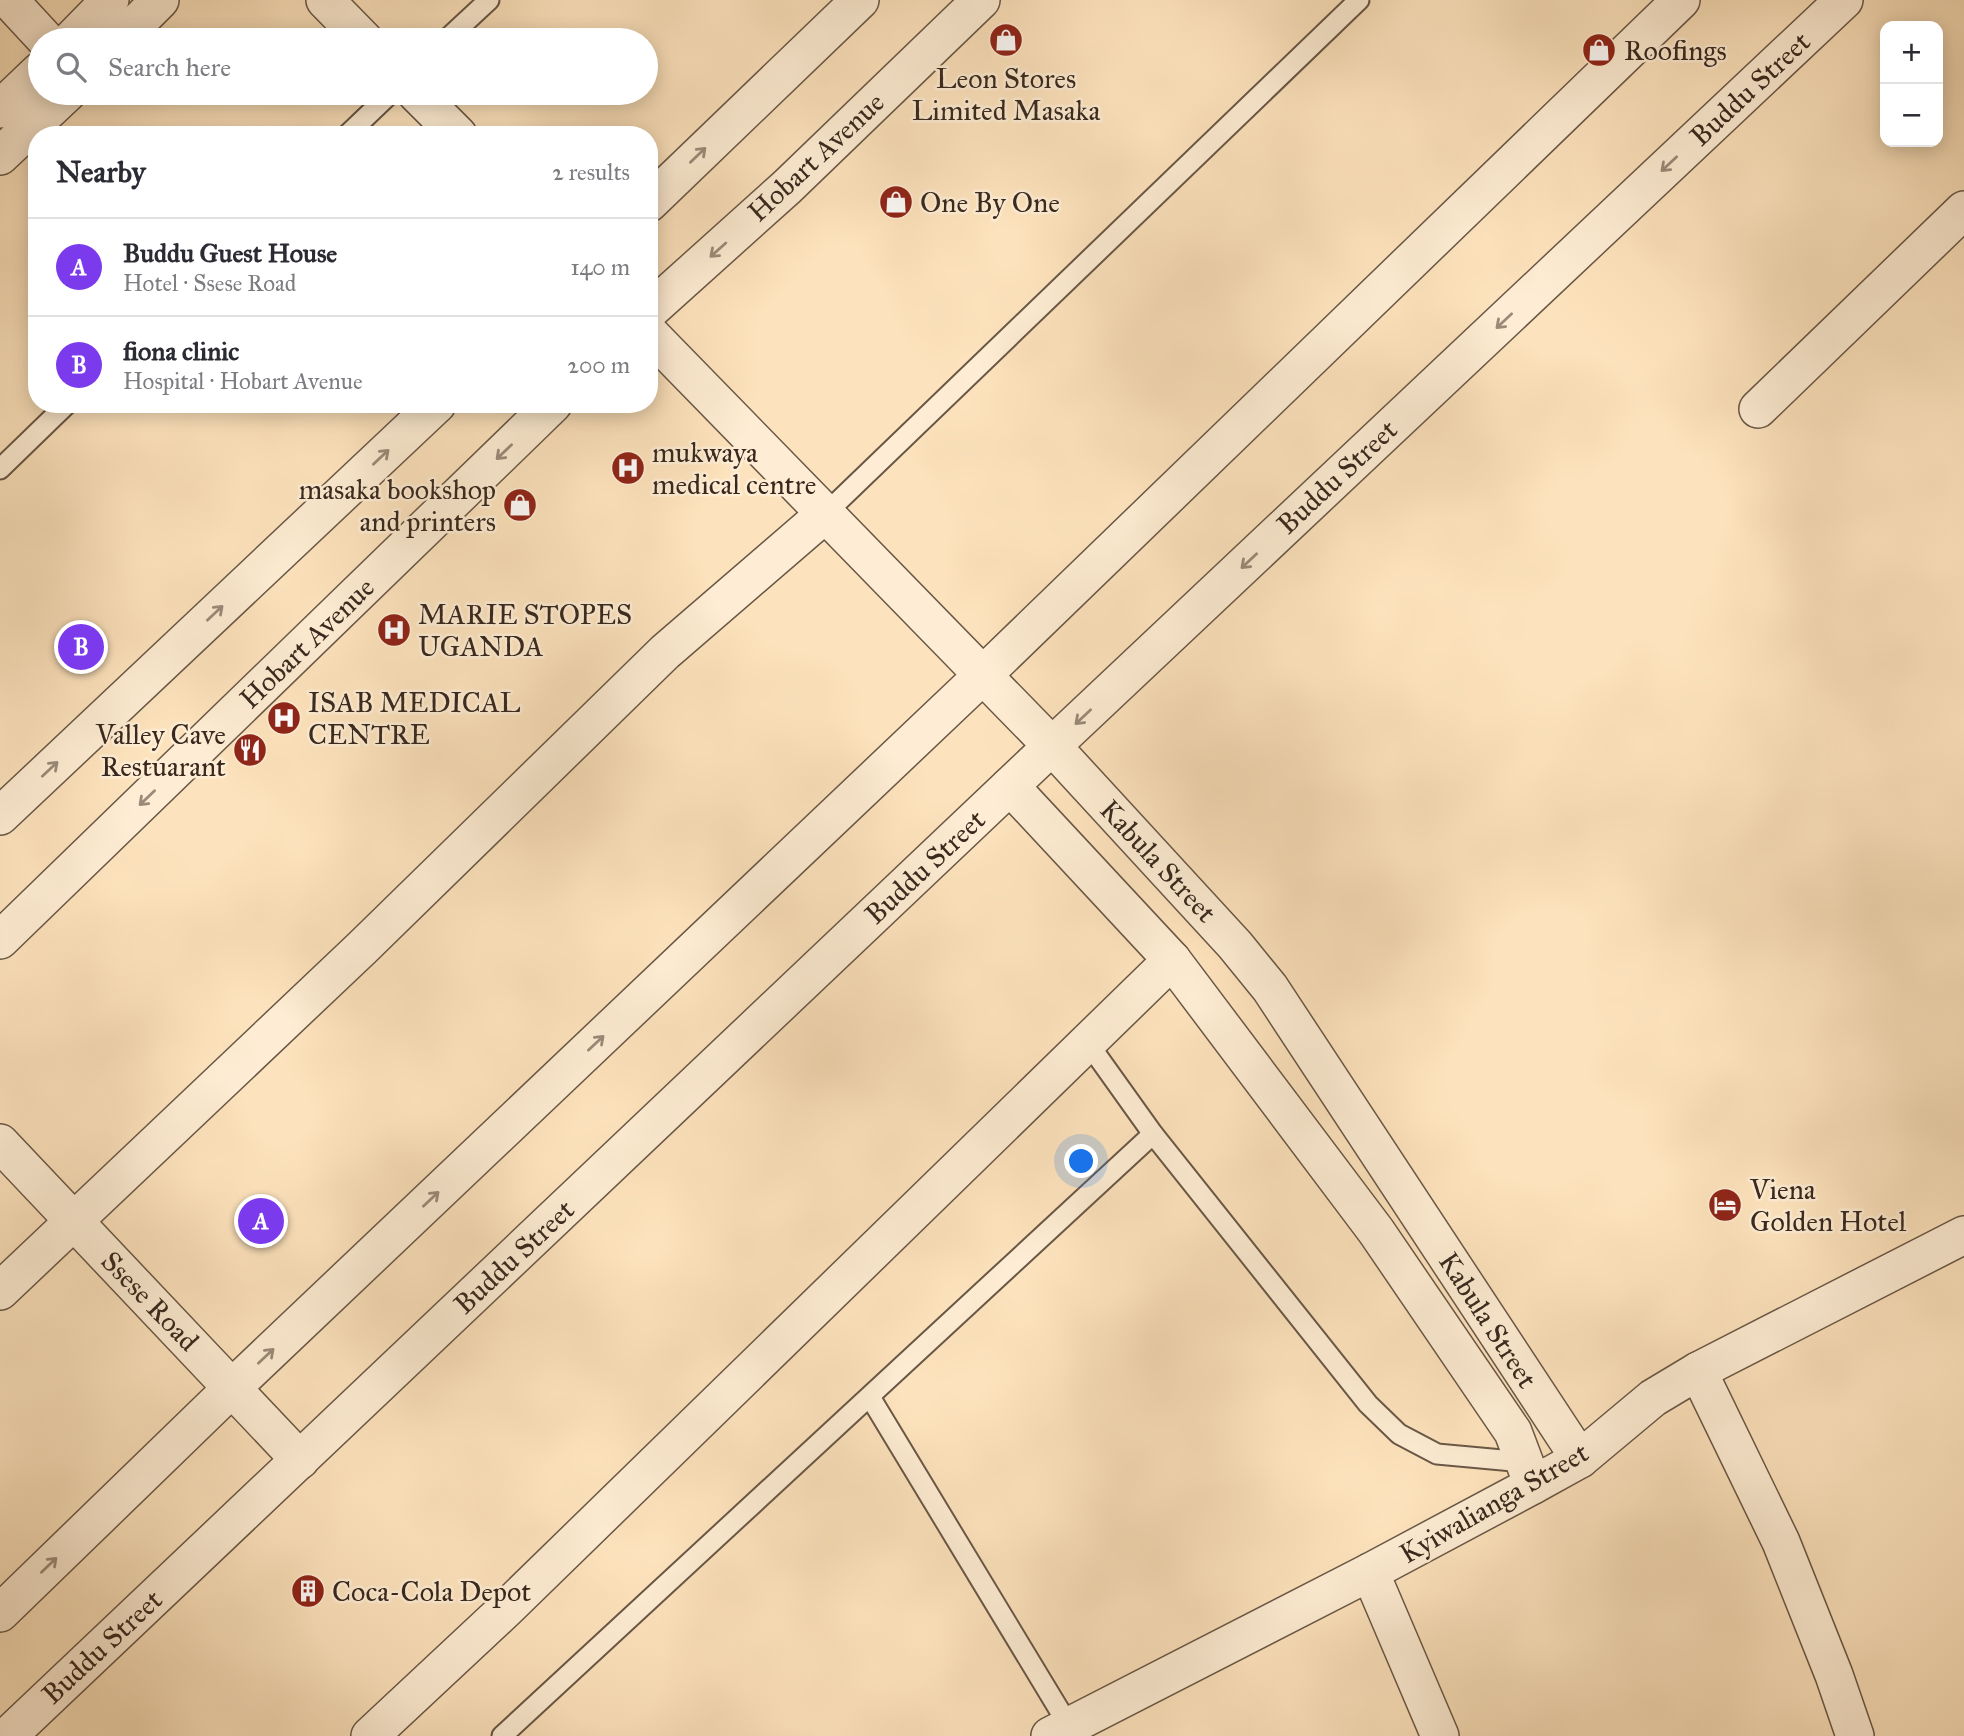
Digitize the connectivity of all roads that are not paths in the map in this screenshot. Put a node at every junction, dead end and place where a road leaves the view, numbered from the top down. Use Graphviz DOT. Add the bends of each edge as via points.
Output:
graph roads {
  1 [pos="9,0"];
  2 [pos="110,0"];
  3 [pos="160,0"];
  4 [pos="325,0"];
  5 [pos="489,0"];
  6 [pos="860,0"];
  7 [pos="981,0"];
  8 [pos="1359,0"];
  9 [pos="1681,0"];
  10 [pos="1844,0"];
  11 [pos="35,28"];
  12 [pos="83,28"];
  13 [pos="132,28"];
  14 [pos="353,28"];
  15 [pos="459,28"];
  16 [pos="28,82"];
  17 [pos="53,105"];
  18 [pos="378,105"];
  19 [pos="428,105"];
  20 [pos="0,109"];
  21 [pos="31,126"];
  22 [pos="356,126"];
  23 [pos="449,126"];
  24 [pos="28,129"];
  25 [pos="0,156"];
  26 [pos="658,194"];
  27 [pos="1964,210"];
  28 [pos="658,304"];
  29 [pos="658,341"];
  30 [pos="1758,409"];
  31 [pos="58,413"];
  32 [pos="427,413"];
  33 [pos="544,413"];
  34 [pos="0,468"];
  35 [pos="825,514"];
  36 [pos="983,675"];
  37 [pos="1052,746"];
  38 [pos="1010,786"];
  39 [pos="0,816"];
  40 [pos="0,940"];
  41 [pos="1172,960"];
  42 [pos="1088,1044"];
  43 [pos="1153,1134"];
  44 [pos="0,1143"];
  45 [pos="74,1221"];
  46 [pos="1964,1235"];
  47 [pos="0,1291"];
  48 [pos="1698,1371"];
  49 [pos="233,1387"];
  50 [pos="870,1397"];
  51 [pos="1580,1459"];
  52 [pos="300,1460"];
  53 [pos="1529,1473"];
  54 [pos="1370,1572"];
  55 [pos="0,1612"];
  56 [pos="1060,1731"];
  57 [pos="8,1736"];
  58 [pos="370,1736"];
  59 [pos="502,1736"];
  60 [pos="1440,1736"];
  61 [pos="1855,1736"];
  1 -- 11 [label="street"];
  2 -- 12 [label="street"];
  3 -- 13 [label="street"];
  4 -- 14 [label="street"];
  5 -- 15 [label="lane"];
  26 -- 6 [label="street, one-way"];
  7 -- 28 [label="street, Hobart Avenue, one-way"];
  8 -- 35 [label="lane"];
  9 -- 36 [label="street"];
  10 -- 37 [label="street, Buddu Street, one-way"];
  16 -- 20 [label="street"];
  17 -- 21 [label="street"];
  18 -- 22 [label="lane"];
  19 -- 23 [label="street"];
  24 -- 25 [label="street"];
  27 -- 30 [label="street"];
  29 -- 35 [label="street, Kabula Street"];
  31 -- 34 [label="lane"];
  39 -- 32 [label="street, one-way"];
  33 -- 40 [label="street, Hobart Avenue, one-way"];
  35 -- 36 [label="street, Kabula Street"];
  35 -- 45 [label="street" via="665,652"];
  36 -- 37 [label="street, Kabula Street"];
  49 -- 36 [label="street, one-way"];
  37 -- 38 [label="street, Buddu Street"];
  37 -- 51 [label="street, Kabula Street" via="1270,988"];
  38 -- 41 [label="street"];
  38 -- 52 [label="street, Buddu Street"];
  41 -- 42 [label="street"];
  41 -- 53 [label="street" via="1376,1231 1513,1432"];
  42 -- 43 [label="lane"];
  42 -- 58 [label="street" via="508,1608"];
  43 -- 50 [label="lane"];
  43 -- 53 [label="lane" via="1368,1404 1399,1434 1437,1454"];
  44 -- 45 [label="street, Ssese Road"];
  45 -- 47 [label="street"];
  45 -- 49 [label="street, Ssese Road"];
  46 -- 48 [label="street, Kyiwalianga Street"];
  48 -- 51 [label="street, Kyiwalianga Street" via="1653,1398"];
  48 -- 61 [label="street" via="1782,1542"];
  49 -- 52 [label="street, Ssese Road"];
  55 -- 49 [label="street, one-way"];
  50 -- 56 [label="lane"];
  50 -- 59 [label="lane"];
  51 -- 53 [label="street, Kyiwalianga Street"];
  52 -- 57 [label="street, Buddu Street"];
  53 -- 54 [label="street, Kyiwalianga Street"];
  54 -- 56 [label="street, Kyiwalianga Street"];
  54 -- 60 [label="street"];
}
